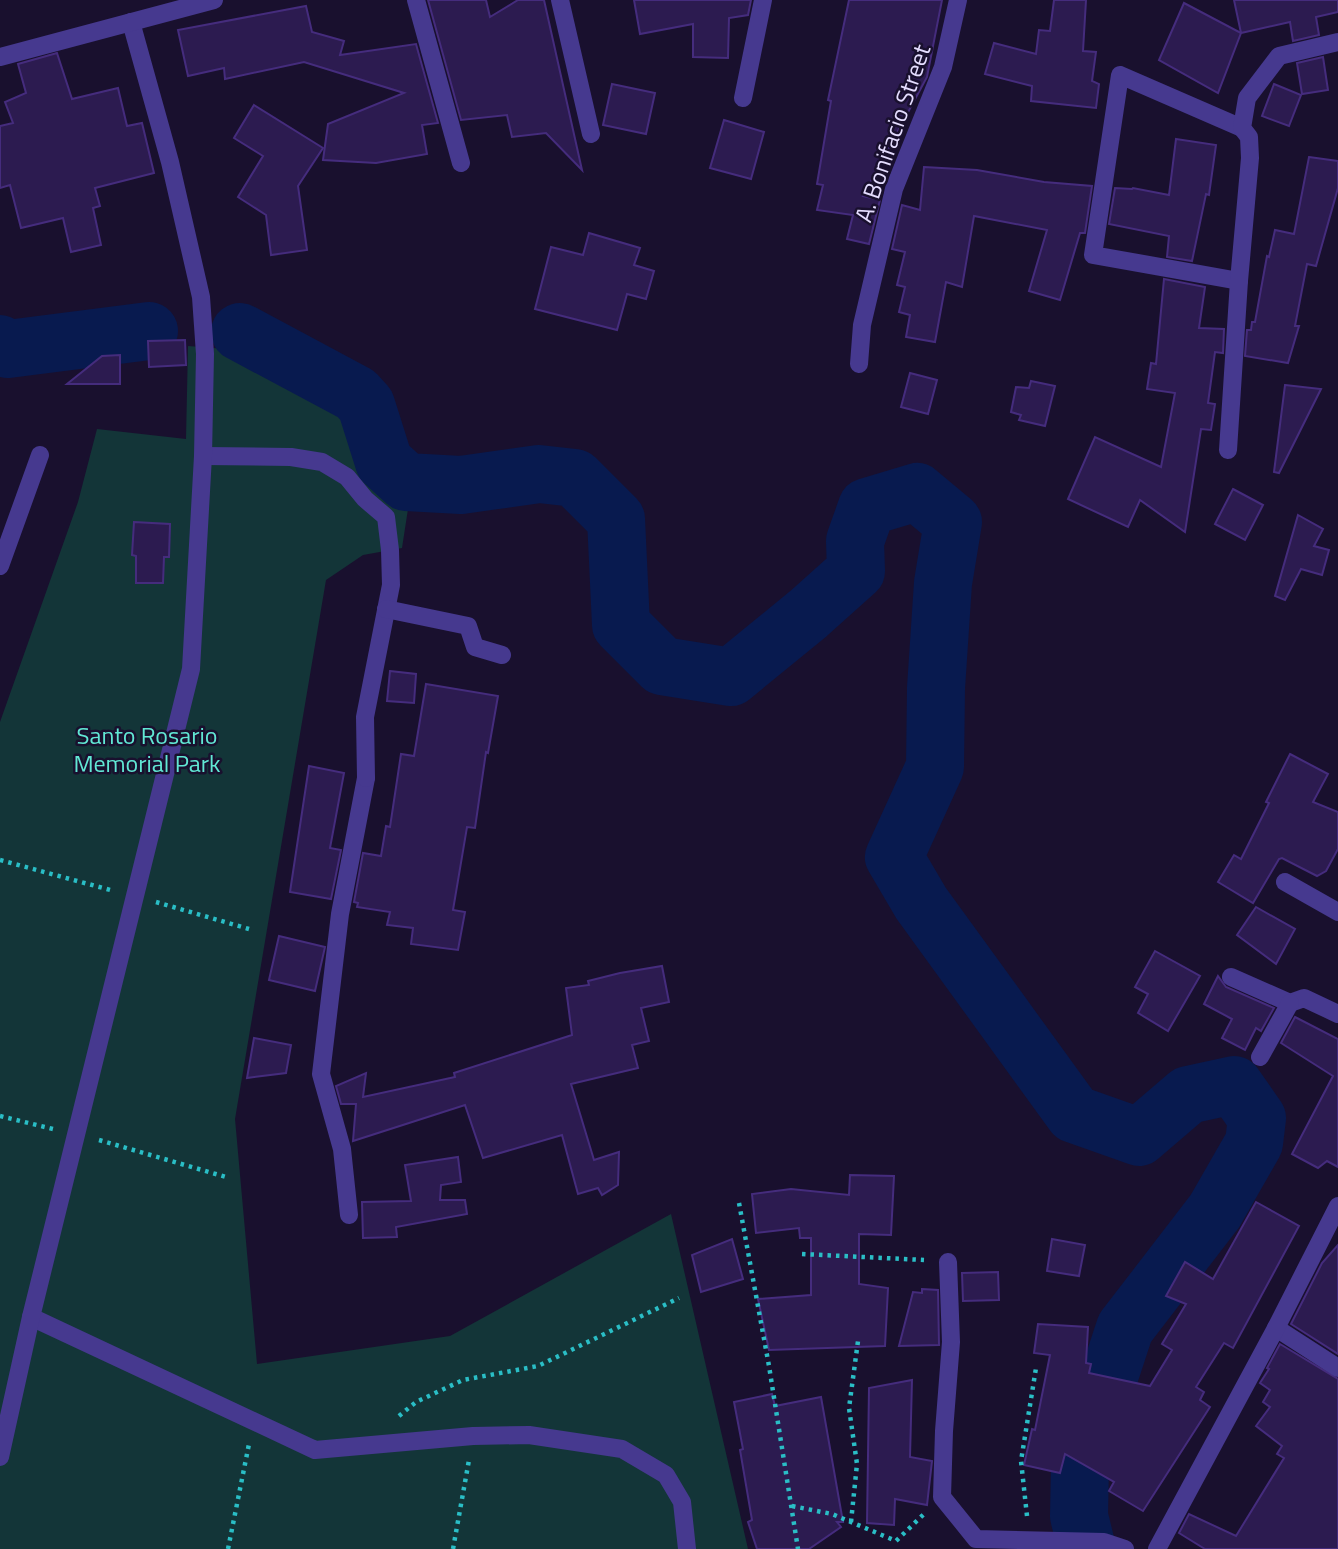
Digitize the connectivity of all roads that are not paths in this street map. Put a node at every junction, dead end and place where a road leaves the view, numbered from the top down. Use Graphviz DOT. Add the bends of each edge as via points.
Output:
graph roads {
  1 [pos="214,0"];
  2 [pos="416,0"];
  3 [pos="560,0"];
  4 [pos="764,0"];
  5 [pos="958,0"];
  6 [pos="131,22"];
  7 [pos="1338,43"];
  8 [pos="0,57"];
  9 [pos="743,99"];
  10 [pos="1242,128"];
  11 [pos="592,134"];
  12 [pos="461,163"];
  13 [pos="1238,281"];
  14 [pos="859,364"];
  15 [pos="1228,450"];
  16 [pos="40,455"];
  17 [pos="203,456"];
  18 [pos="0,566"];
  19 [pos="386,609"];
  20 [pos="502,655"];
  21 [pos="1286,882"];
  22 [pos="1338,912"];
  23 [pos="1231,977"];
  24 [pos="1290,1003"];
  25 [pos="1338,1014"];
  26 [pos="1260,1057"];
  27 [pos="1338,1206"];
  28 [pos="349,1215"];
  29 [pos="948,1262"];
  30 [pos="30,1317"];
  31 [pos="1276,1328"];
  32 [pos="1338,1368"];
  33 [pos="0,1457"];
  34 [pos="687,1549"];
  35 [pos="1125,1549"];
  36 [pos="1157,1549"];
  1 -- 6 [label="street"];
  2 -- 12 [label="street"];
  3 -- 11 [label="street"];
  4 -- 9 [label="street"];
  5 -- 14 [label="street, A. Bonifacio Street" via="943,67 894,189 862,325"];
  6 -- 8 [label="street"];
  6 -- 17 [label="street" via="201,297"];
  7 -- 10 [label="street" via="1279,55 1247,98"];
  10 -- 13 [label="street" via="1249,137 1250,158"];
  10 -- 13 [label="street" via="1120,75 1093,255"];
  13 -- 15 [label="street"];
  16 -- 18 [label="street"];
  17 -- 19 [label="street" via="322,462 347,477 386,517 391,585"];
  17 -- 30 [label="street" via="191,669"];
  19 -- 20 [label="street" via="468,626 475,648"];
  19 -- 28 [label="street" via="365,717 366,778 340,914 321,1074 342,1149"];
  21 -- 22 [label="street"];
  23 -- 24 [label="street"];
  24 -- 25 [label="street" via="1304,998"];
  24 -- 26 [label="street"];
  27 -- 31 [label="street"];
  29 -- 35 [label="street" via="951,1342 942,1497 976,1539 1104,1542"];
  30 -- 33 [label="street"];
  30 -- 34 [label="street" via="315,1450 529,1435 622,1449 666,1475 682,1502"];
  31 -- 32 [label="street"];
  31 -- 36 [label="street"];
}
